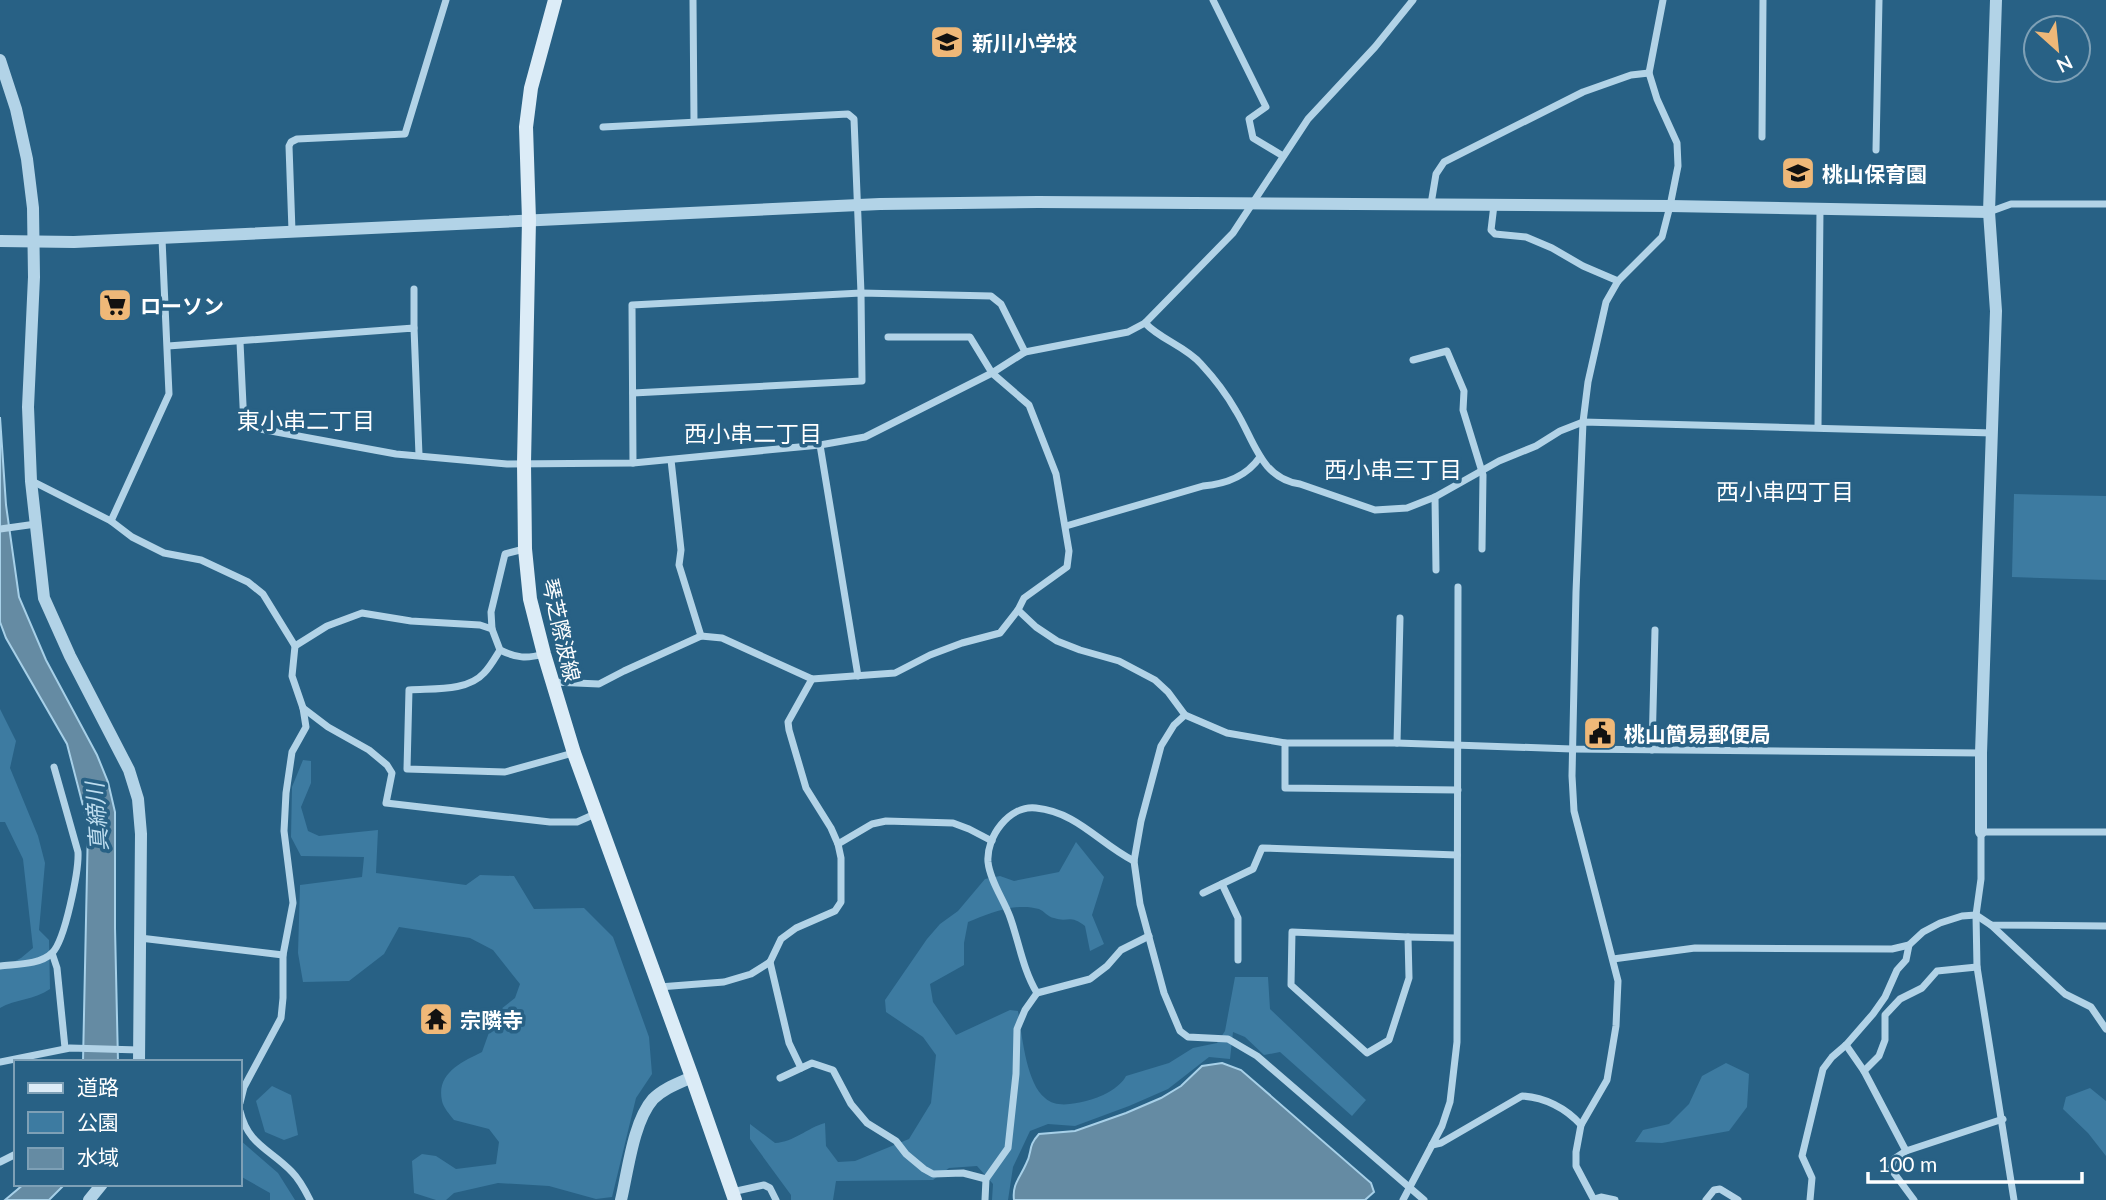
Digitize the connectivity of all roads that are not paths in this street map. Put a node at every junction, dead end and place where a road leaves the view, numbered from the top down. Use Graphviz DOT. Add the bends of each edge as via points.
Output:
graph roads {
  1 [pos="446,0"];
  2 [pos="555,0"];
  3 [pos="693,0"];
  4 [pos="1213,0"];
  5 [pos="1413,0"];
  6 [pos="1663,0"];
  7 [pos="1763,0"];
  8 [pos="1879,0"];
  9 [pos="1996,0"];
  10 [pos="0,60"];
  11 [pos="1649,73"];
  12 [pos="694,121"];
  13 [pos="603,127"];
  14 [pos="1762,137"];
  15 [pos="1876,150"];
  16 [pos="1283,156"];
  17 [pos="1431,204"];
  18 [pos="2106,204"];
  19 [pos="858,205"];
  20 [pos="1253,205"];
  21 [pos="1493,205"];
  22 [pos="1670,206"];
  23 [pos="1820,209"];
  24 [pos="1989,212"];
  25 [pos="529,220"];
  26 [pos="292,231"];
  27 [pos="162,239"];
  28 [pos="35,240"];
  29 [pos="0,241"];
  30 [pos="1618,281"];
  31 [pos="414,289"];
  32 [pos="862,293"];
  33 [pos="1145,323"];
  34 [pos="414,328"];
  35 [pos="888,337"];
  36 [pos="240,342"];
  37 [pos="168,346"];
  38 [pos="1025,352"];
  39 [pos="1413,360"];
  40 [pos="992,373"];
  41 [pos="633,393"];
  42 [pos="1583,422"];
  43 [pos="1818,427"];
  44 [pos="1993,433"];
  45 [pos="821,445"];
  46 [pos="419,455"];
  47 [pos="1260,457"];
  48 [pos="671,460"];
  49 [pos="524,463"];
  50 [pos="634,463"];
  51 [pos="1481,470"];
  52 [pos="31,481"];
  53 [pos="1435,496"];
  54 [pos="111,522"];
  55 [pos="30,525"];
  56 [pos="1066,526"];
  57 [pos="0,529"];
  58 [pos="525,549"];
  59 [pos="1482,549"];
  60 [pos="1436,569"];
  61 [pos="1458,587"];
  62 [pos="1018,610"];
  63 [pos="1400,618"];
  64 [pos="492,629"];
  65 [pos="1655,630"];
  66 [pos="701,636"];
  67 [pos="295,646"];
  68 [pos="500,650"];
  69 [pos="544,654"];
  70 [pos="858,676"];
  71 [pos="811,679"];
  72 [pos="552,682"];
  73 [pos="303,708"];
  74 [pos="1185,715"];
  75 [pos="1285,743"];
  76 [pos="1397,743"];
  77 [pos="1459,747"];
  78 [pos="1572,749"];
  79 [pos="1651,750"];
  80 [pos="574,753"];
  81 [pos="1981,753"];
  82 [pos="54,767"];
  83 [pos="1458,790"];
  84 [pos="595,814"];
  85 [pos="1981,832"];
  86 [pos="2106,832"];
  87 [pos="992,841"];
  88 [pos="838,844"];
  89 [pos="1457,855"];
  90 [pos="1134,860"];
  91 [pos="1222,884"];
  92 [pos="1203,893"];
  93 [pos="1976,915"];
  94 [pos="1991,925"];
  95 [pos="2106,926"];
  96 [pos="1149,936"];
  97 [pos="1408,937"];
  98 [pos="140,938"];
  99 [pos="1456,938"];
  100 [pos="1909,945"];
  101 [pos="52,953"];
  102 [pos="283,955"];
  103 [pos="1613,959"];
  104 [pos="1238,960"];
  105 [pos="770,962"];
  106 [pos="0,966"];
  107 [pos="1977,967"];
  108 [pos="658,988"];
  109 [pos="1037,993"];
  110 [pos="2106,1029"];
  111 [pos="1846,1045"];
  112 [pos="68,1048"];
  113 [pos="135,1054"];
  114 [pos="0,1062"];
  115 [pos="801,1068"];
  116 [pos="1864,1071"];
  117 [pos="692,1077"];
  118 [pos="780,1078"];
  119 [pos="242,1095"];
  120 [pos="2003,1119"];
  121 [pos="242,1120"];
  122 [pos="1581,1125"];
  123 [pos="1432,1145"];
  124 [pos="1906,1151"];
  125 [pos="986,1179"];
  126 [pos="101,1186"];
  127 [pos="1410,1187"];
  128 [pos="733,1196"];
  129 [pos="89,1200"];
  130 [pos="310,1200"];
  131 [pos="621,1200"];
  132 [pos="776,1200"];
  133 [pos="985,1200"];
  134 [pos="1403,1200"];
  135 [pos="1424,1200"];
  136 [pos="1594,1200"];
  137 [pos="1615,1200"];
  138 [pos="1706,1200"];
  139 [pos="1738,1200"];
  140 [pos="1810,1200"];
  141 [pos="1914,1200"];
  142 [pos="2014,1200"];
  1 -- 26 [label="street" via="405,134 291,142"];
  2 -- 25 [label="main road, 琴芝際波線" via="530,88 526,127"];
  3 -- 12 [label="street"];
  4 -- 16 [label="street" via="1266,107 1249,119 1254,138"];
  5 -- 16 [label="street" via="1308,119"];
  6 -- 11 [label="street"];
  7 -- 14 [label="street"];
  8 -- 15 [label="street"];
  9 -- 24 [label="street"];
  10 -- 28 [label="street" via="27,159"];
  11 -- 17 [label="street" via="1583,92 1444,162 1436,174"];
  11 -- 22 [label="street" via="1677,143 1678,166"];
  12 -- 13 [label="street"];
  12 -- 19 [label="street" via="848,114 854,120"];
  16 -- 20 [label="street"];
  17 -- 20 [label="street"];
  17 -- 21 [label="street"];
  18 -- 24 [label="street" via="2011,204"];
  19 -- 20 [label="street"];
  19 -- 25 [label="street"];
  19 -- 32 [label="street"];
  20 -- 33 [label="street" via="1233,233"];
  21 -- 22 [label="street"];
  21 -- 30 [label="street" via="1491,230 1495,233 1526,237"];
  22 -- 23 [label="street"];
  22 -- 30 [label="street" via="1662,237"];
  23 -- 24 [label="street"];
  23 -- 43 [label="street"];
  24 -- 44 [label="street" via="1996,311"];
  25 -- 26 [label="street"];
  25 -- 49 [label="main road, 琴芝際波線"];
  26 -- 27 [label="street"];
  27 -- 28 [label="street"];
  27 -- 37 [label="street"];
  28 -- 29 [label="street"];
  28 -- 52 [label="street" via="28,407"];
  30 -- 42 [label="street" via="1606,302"];
  31 -- 34 [label="street"];
  32 -- 38 [label="street" via="990,296 1001,304"];
  32 -- 41 [label="street" via="862,381"];
  32 -- 41 [label="street" via="632,305"];
  33 -- 38 [label="street" via="1128,332"];
  33 -- 47 [label="street" via="1201,364 1236,410"];
  34 -- 36 [label="street"];
  34 -- 46 [label="street"];
  35 -- 40 [label="street" via="970,337"];
  36 -- 37 [label="street"];
  36 -- 46 [label="street" via="244,426"];
  37 -- 54 [label="street" via="169,394"];
  38 -- 40 [label="street"];
  39 -- 51 [label="street" via="1447,351 1464,391 1463,410"];
  40 -- 45 [label="street" via="864,437"];
  40 -- 56 [label="street" via="1029,405 1056,474"];
  41 -- 50 [label="street"];
  42 -- 43 [label="street"];
  42 -- 51 [label="street"];
  42 -- 78 [label="street"];
  43 -- 44 [label="street"];
  44 -- 81 [label="street"];
  45 -- 48 [label="street"];
  45 -- 70 [label="street"];
  46 -- 49 [label="street"];
  47 -- 53 [label="street" via="1287,482 1375,510 1407,508"];
  47 -- 56 [label="street" via="1245,473 1221,485 1203,486"];
  48 -- 50 [label="street"];
  48 -- 66 [label="street" via="681,550 678,565"];
  49 -- 50 [label="street"];
  49 -- 58 [label="main road, 琴芝際波線"];
  51 -- 53 [label="street"];
  51 -- 59 [label="street"];
  52 -- 54 [label="street"];
  52 -- 55 [label="street"];
  53 -- 60 [label="street"];
  54 -- 67 [label="street" via="164,553 201,559 248,582 263,594"];
  55 -- 57 [label="street"];
  55 -- 98 [label="street" via="44,598 129,770 138,799"];
  56 -- 62 [label="street" via="1067,567 1024,598"];
  58 -- 64 [label="street" via="505,554 491,612"];
  58 -- 69 [label="main road, 琴芝際波線" via="530,599"];
  61 -- 77 [label="street"];
  62 -- 70 [label="street" via="1000,633 962,643 895,673"];
  62 -- 74 [label="street" via="1057,640 1119,661 1155,680"];
  63 -- 76 [label="street"];
  64 -- 67 [label="street" via="362,613 327,626"];
  64 -- 68 [label="street"];
  65 -- 79 [label="street"];
  66 -- 71 [label="street" via="722,638"];
  66 -- 72 [label="street" via="599,684"];
  67 -- 73 [label="street" via="292,676"];
  68 -- 69 [label="street" via="516,657"];
  68 -- 80 [label="street" via="483,675 469,684 409,690 407,769 505,772"];
  69 -- 72 [label="main road, 琴芝際波線"];
  70 -- 71 [label="street"];
  71 -- 88 [label="street" via="788,722 789,730 806,788"];
  72 -- 80 [label="main road, 琴芝際波線"];
  73 -- 84 [label="street" via="387,765 392,773 386,803 550,822 577,822"];
  73 -- 102 [label="street" via="306,727 292,752 286,793 284,831 293,903"];
  74 -- 75 [label="street" via="1227,733"];
  74 -- 90 [label="street" via="1161,746"];
  75 -- 76 [label="street"];
  75 -- 83 [label="street" via="1285,788"];
  76 -- 77 [label="street"];
  77 -- 78 [label="street"];
  77 -- 83 [label="street"];
  78 -- 79 [label="street"];
  78 -- 103 [label="street" via="1574,811"];
  79 -- 81 [label="street"];
  80 -- 84 [label="main road, 琴芝際波線"];
  81 -- 85 [label="street"];
  82 -- 101 [label="street" via="78,852 78,867 60,942"];
  83 -- 89 [label="street"];
  84 -- 108 [label="main road, 琴芝際波線"];
  85 -- 86 [label="street"];
  85 -- 93 [label="street"];
  87 -- 88 [label="street" via="953,823 886,821"];
  87 -- 90 [label="street" via="1012,815 1034,807 1075,820"];
  87 -- 109 [label="street" via="988,864"];
  88 -- 105 [label="street" via="841,902 835,911 781,939"];
  89 -- 91 [label="street" via="1262,848 1253,869"];
  89 -- 99 [label="street"];
  90 -- 96 [label="street"];
  91 -- 92 [label="street"];
  91 -- 104 [label="street" via="1238,918"];
  93 -- 94 [label="street"];
  93 -- 100 [label="street" via="1940,923"];
  93 -- 107 [label="street"];
  94 -- 95 [label="street"];
  94 -- 110 [label="street" via="2065,994 2091,1007"];
  96 -- 109 [label="street" via="1121,950 1090,979"];
  96 -- 127 [label="street" via="1180,1031 1188,1037 1228,1039 1257,1056"];
  97 -- 97 [label="street" via="1292,932 1291,985 1367,1053 1389,1040 1409,978"];
  97 -- 99 [label="street"];
  98 -- 102 [label="street"];
  98 -- 113 [label="street"];
  99 -- 123 [label="street" via="1453,1079 1450,1102"];
  100 -- 103 [label="street" via="1892,949 1695,948"];
  100 -- 111 [label="street" via="1906,960 1885,997"];
  101 -- 106 [label="street" via="37,961"];
  101 -- 112 [label="street"];
  102 -- 119 [label="street" via="281,1018"];
  103 -- 122 [label="street" via="1618,1004 1608,1080"];
  105 -- 108 [label="street" via="751,974 723,982"];
  105 -- 115 [label="street" via="789,1043"];
  107 -- 116 [label="street" via="1937,971 1922,988 1892,1005 1885,1014 1885,1040 1879,1056"];
  107 -- 120 [label="street"];
  108 -- 117 [label="main road, 琴芝際波線"];
  109 -- 125 [label="street" via="1017,1029 1008,1148"];
  111 -- 116 [label="street"];
  111 -- 140 [label="street" via="1823,1069 1818,1086 1802,1156 1812,1178"];
  112 -- 113 [label="street"];
  112 -- 114 [label="street"];
  115 -- 118 [label="street"];
  115 -- 125 [label="street" via="812,1063 833,1070 867,1123 897,1141 906,1154 933,1174 963,1173"];
  116 -- 124 [label="street"];
  117 -- 128 [label="main road, 琴芝際波線"];
  117 -- 131 [label="street" via="654,1098 642,1117"];
  120 -- 124 [label="street"];
  120 -- 142 [label="street"];
  121 -- 130 [label="street" via="252,1139 291,1171"];
  122 -- 123 [label="street" via="1552,1102 1522,1096"];
  122 -- 136 [label="street" via="1576,1167"];
  123 -- 127 [label="street"];
  124 -- 141 [label="street" via="1894,1159 1891,1169"];
  125 -- 133 [label="street"];
  126 -- 129 [label="street"];
  127 -- 134 [label="street"];
  127 -- 135 [label="street"];
  128 -- 132 [label="street" via="764,1185"];
  136 -- 137 [label="street"];
  138 -- 139 [label="street" via="1720,1189"];
}
